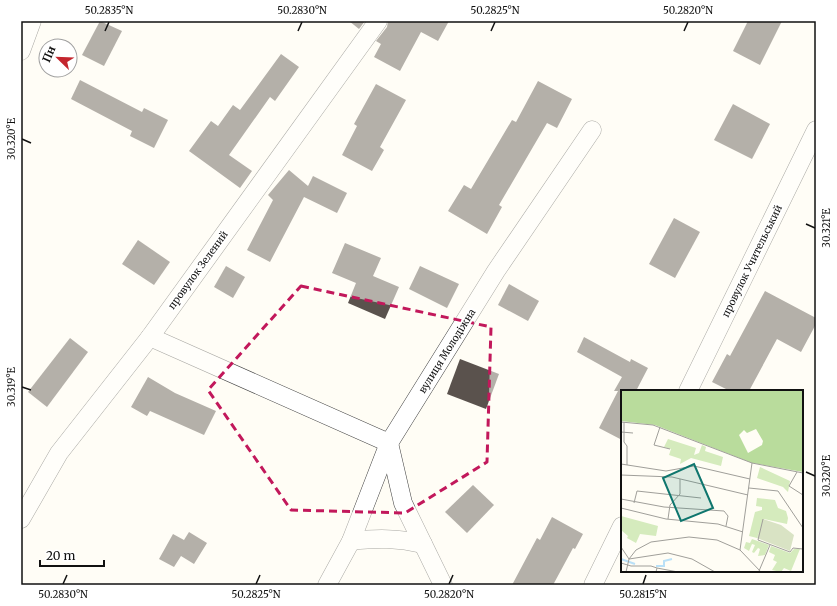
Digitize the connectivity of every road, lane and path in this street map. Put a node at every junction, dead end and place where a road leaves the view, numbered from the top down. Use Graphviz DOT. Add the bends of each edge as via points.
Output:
graph roads {
  1 [pos="32,21"];
  2 [pos="378,21"];
  3 [pos="21,51"];
  4 [pos="592,130"];
  5 [pos="816,130"];
  6 [pos="150,337"];
  7 [pos="688,390"];
  8 [pos="389,443"];
  9 [pos="21,520"];
  10 [pos="621,528"];
  11 [pos="351,541"];
  12 [pos="422,544"];
  13 [pos="327,585"];
  14 [pos="444,585"];
  15 [pos="593,585"];
  1 -- 3 [label="street"];
  2 -- 6 [label="street, провулок Зелений"];
  4 -- 8 [label="street, вулиця Молодіжна" via="496,271"];
  5 -- 7 [label="street, провулок Учительський"];
  6 -- 8 [label="street"];
  6 -- 9 [label="street, провулок Зелений" via="58,453"];
  8 -- 11 [label="street, вулиця Молодіжна"];
  8 -- 12 [label="street" via="403,503"];
  10 -- 15 [label="street"];
  11 -- 12 [label="street" via="401,538"];
  11 -- 13 [label="street, вулиця Молодіжна"];
  12 -- 14 [label="street"];
}
